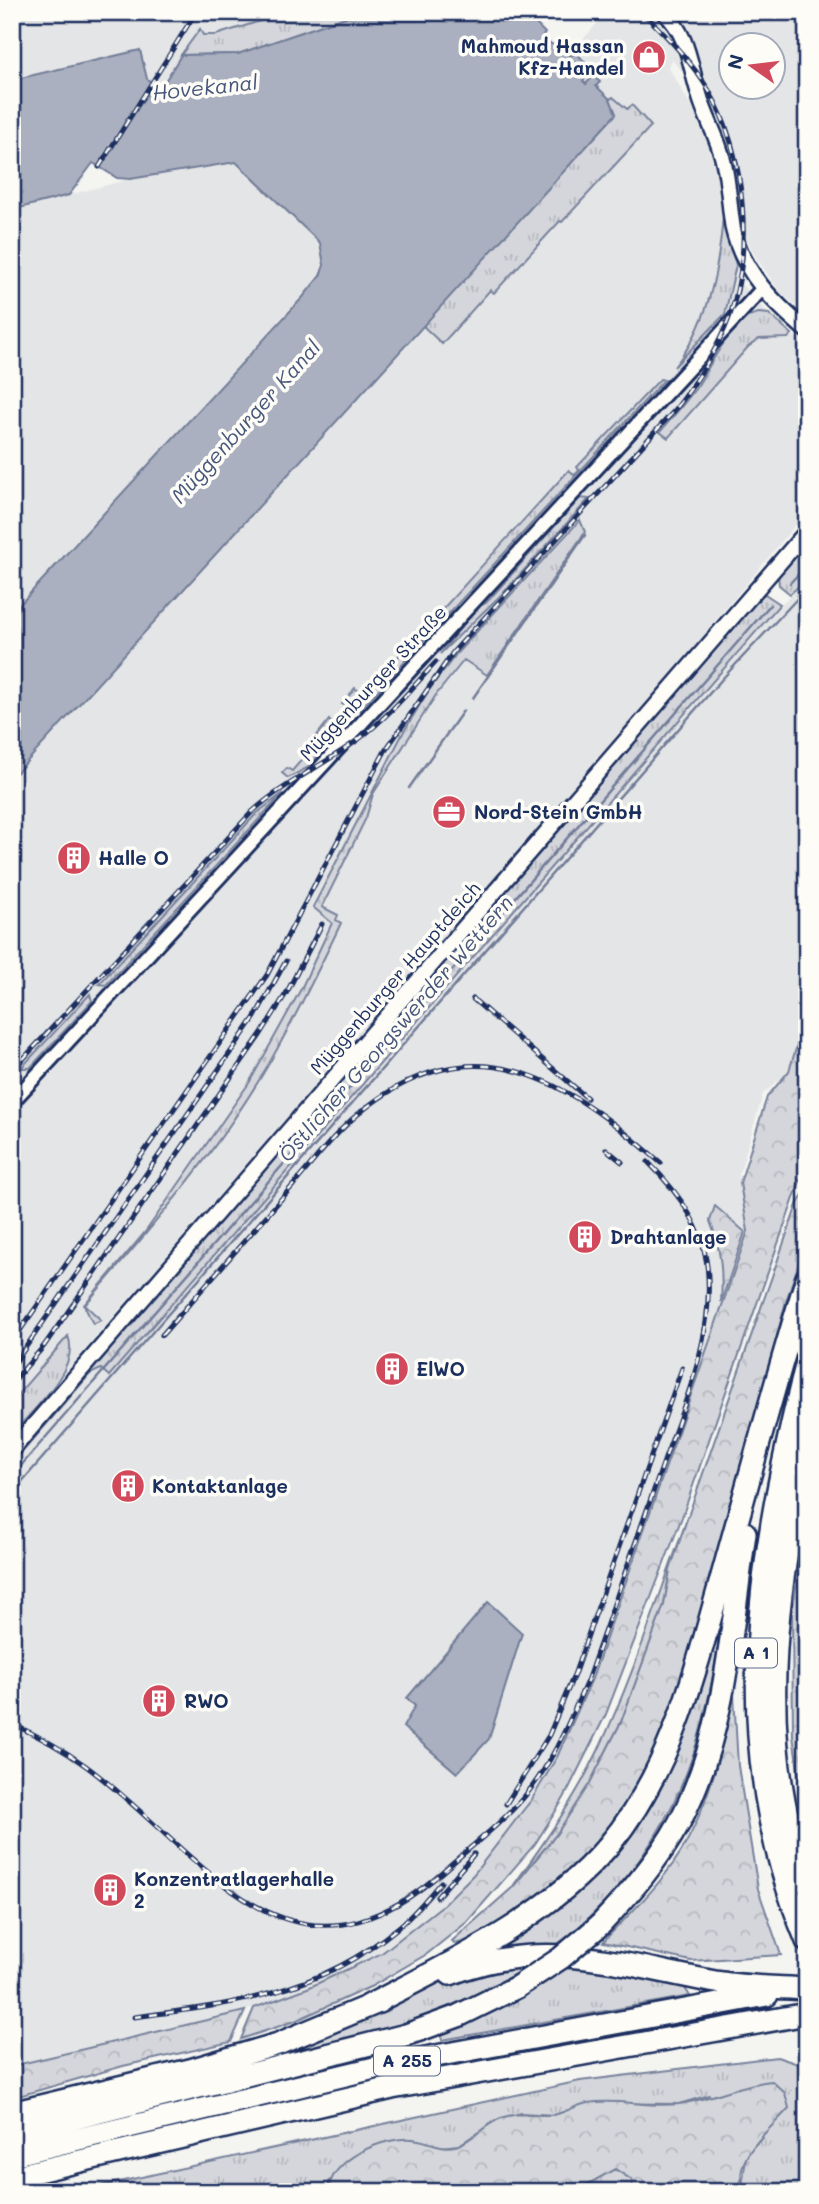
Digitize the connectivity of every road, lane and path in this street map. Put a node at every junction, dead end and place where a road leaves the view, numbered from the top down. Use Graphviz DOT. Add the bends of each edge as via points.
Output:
graph roads {
  1 [pos="664,12"];
  2 [pos="762,289"];
  3 [pos="807,331"];
  4 [pos="807,531"];
  5 [pos="12,1102"];
  6 [pos="807,1278"];
  7 [pos="807,1362"];
  8 [pos="12,1450"];
  9 [pos="807,1450"];
  10 [pos="757,1455"];
  11 [pos="807,1883"];
  12 [pos="807,1941"];
  13 [pos="807,1989"];
  14 [pos="368,2006"];
  15 [pos="807,2014"];
  16 [pos="12,2113"];
  17 [pos="12,2134"];
  18 [pos="12,2155"];
  19 [pos="12,2177"];
  1 -- 2 [label="street" via="687,46 699,97 723,159 736,237"];
  2 -- 3 [label="street"];
  2 -- 5 [label="street, Müggenburger Straße"];
  4 -- 8 [label="street, Müggenburger Hauptdeich"];
  6 -- 10 [label="highway"];
  7 -- 12 [label="highway, A 1" via="768,1534 755,1677 763,1794 780,1867"];
  9 -- 11 [label="highway" via="787,1536 775,1710 783,1790"];
  10 -- 14 [label="highway" via="695,1672 657,1771 633,1812 608,1845 542,1907 463,1957"];
  10 -- 17 [label="highway, bridge" via="720,1709 699,1777 655,1860 601,1924 517,1987 406,2035"];
  13 -- 14 [label="highway" via="711,1981 603,1958 534,1955 457,1971"];
  13 -- 18 [label="highway, A 255" via="387,2065"];
  14 -- 16 [label="highway" via="278,2044"];
  15 -- 19 [label="highway, A 255" via="391,2088"];
}
